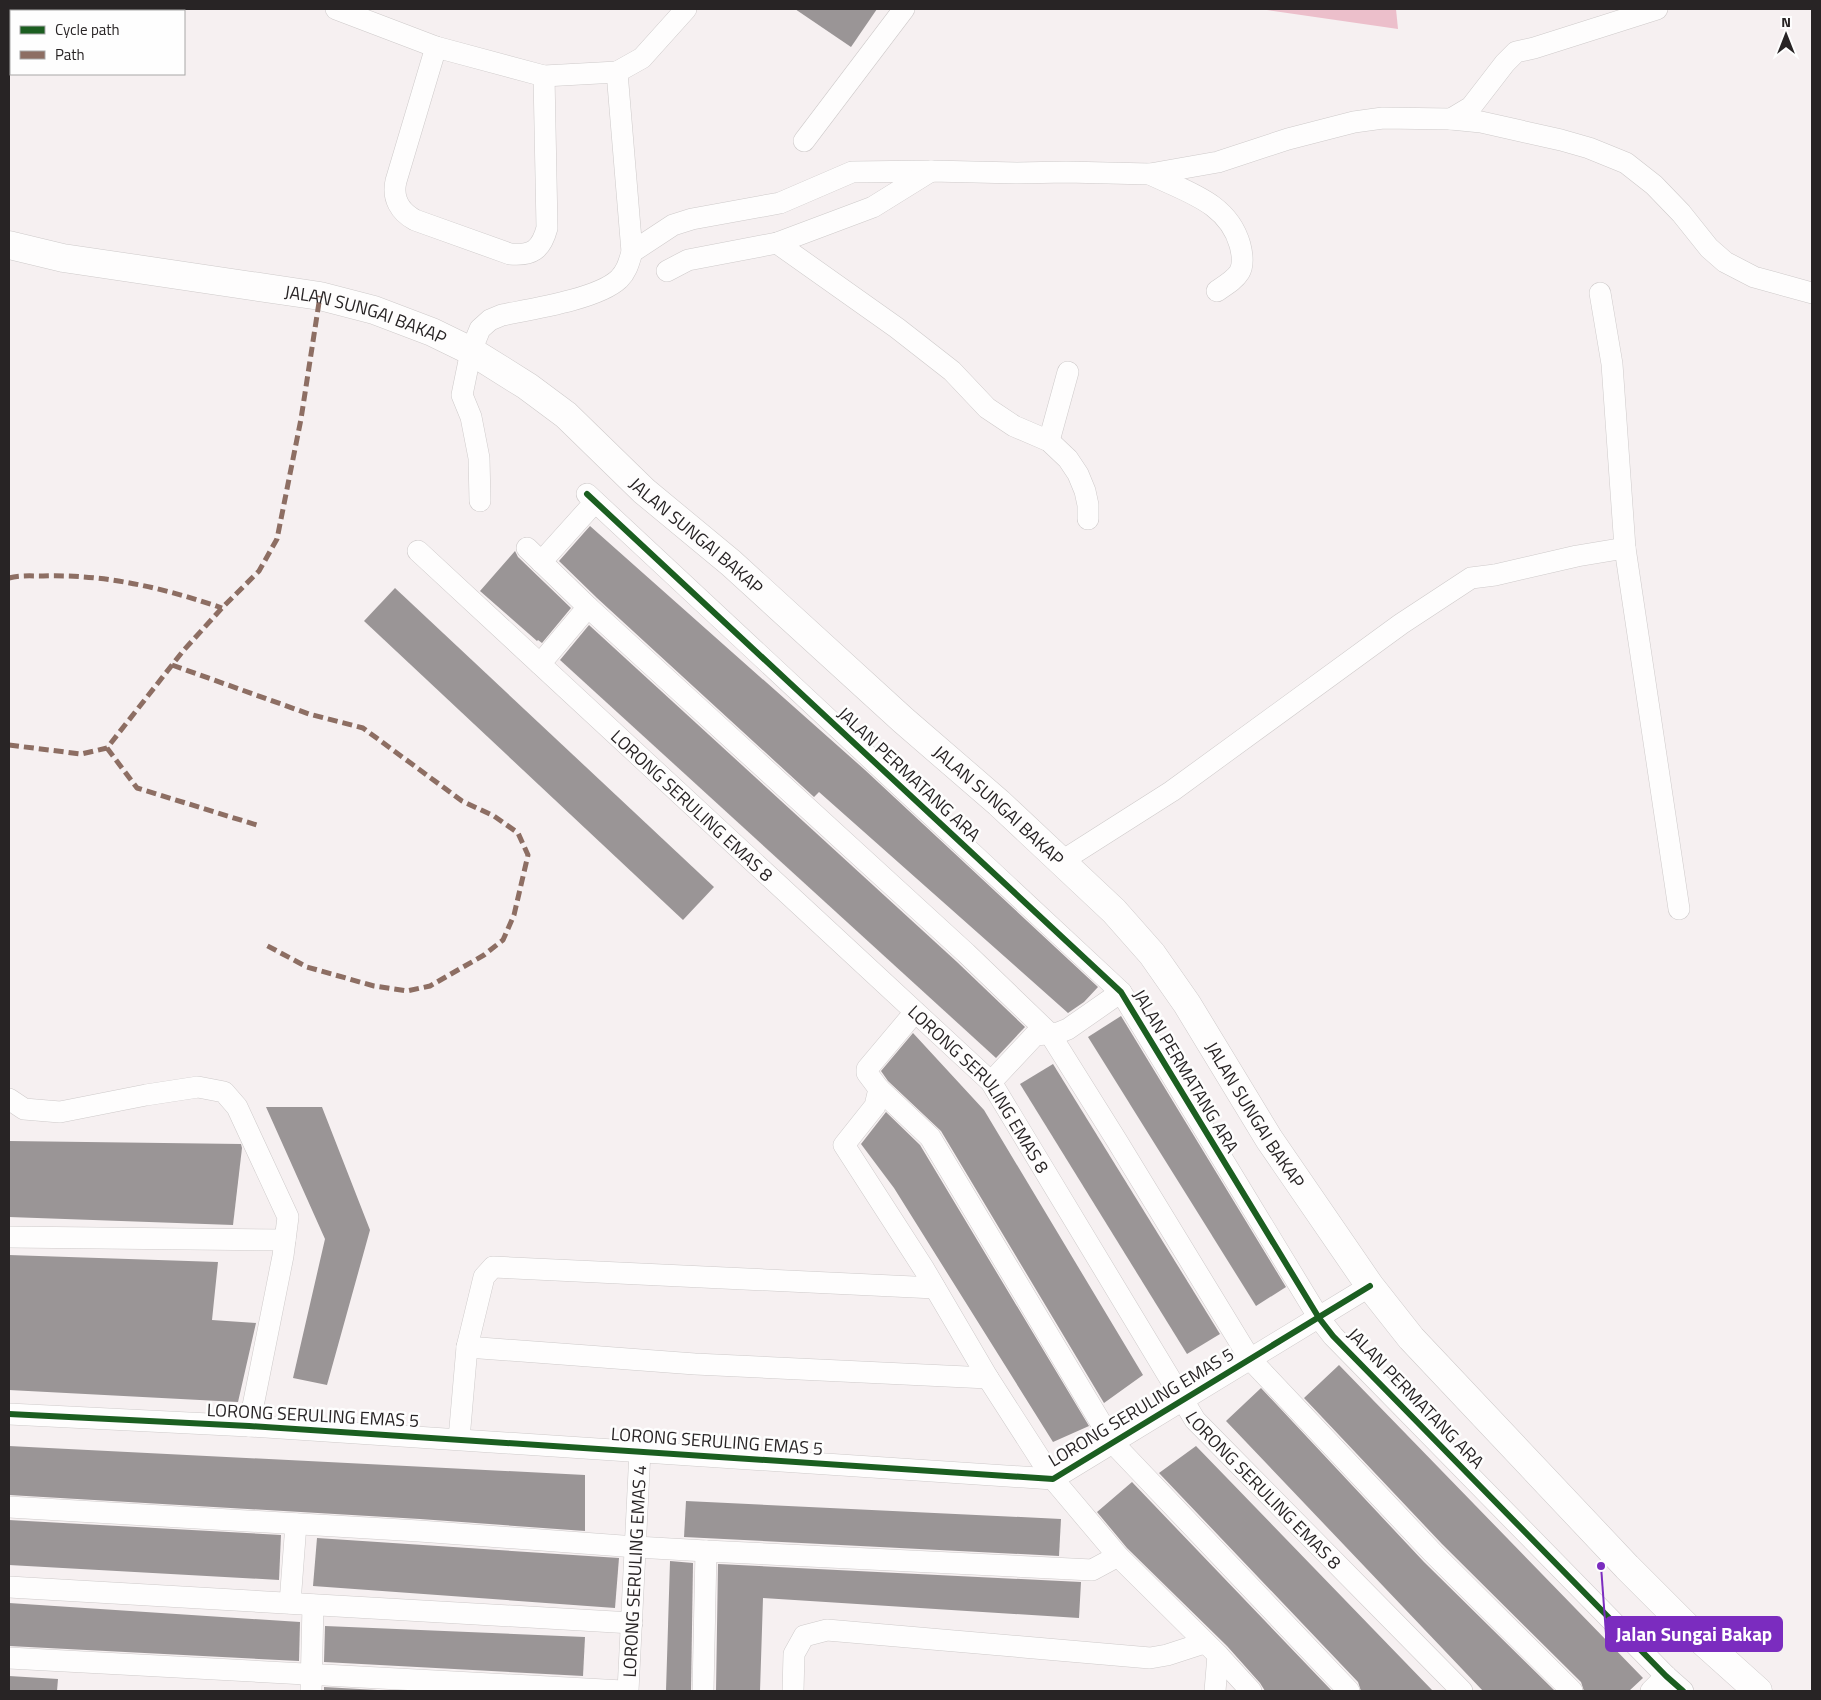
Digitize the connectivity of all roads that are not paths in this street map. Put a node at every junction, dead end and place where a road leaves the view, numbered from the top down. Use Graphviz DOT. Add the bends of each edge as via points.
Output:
graph roads {
  1 [pos="336,9"];
  2 [pos="686,9"];
  3 [pos="904,9"];
  4 [pos="1657,9"];
  5 [pos="436,47"];
  6 [pos="617,72"];
  7 [pos="544,76"];
  8 [pos="1451,119"];
  9 [pos="804,141"];
  10 [pos="931,170"];
  11 [pos="1150,174"];
  12 [pos="777,244"];
  13 [pos="9,245"];
  14 [pos="632,252"];
  15 [pos="667,270"];
  16 [pos="1217,291"];
  17 [pos="1600,294"];
  18 [pos="1812,294"];
  19 [pos="471,351"];
  20 [pos="1068,372"];
  21 [pos="1049,441"];
  22 [pos="480,501"];
  23 [pos="1088,519"];
  24 [pos="1625,548"];
  25 [pos="418,551"];
  26 [pos="588,607"];
  27 [pos="540,664"];
  28 [pos="1062,861"];
  29 [pos="1679,909"];
  30 [pos="1121,992"];
  31 [pos="915,1012"];
  32 [pos="1050,1034"];
  33 [pos="991,1082"];
  34 [pos="879,1089"];
  35 [pos="9,1099"];
  36 [pos="9,1237"];
  37 [pos="285,1240"];
  38 [pos="1370,1286"];
  39 [pos="935,1288"];
  40 [pos="1318,1318"];
  41 [pos="467,1347"];
  42 [pos="1250,1359"];
  43 [pos="988,1378"];
  44 [pos="1183,1400"];
  45 [pos="9,1414"];
  46 [pos="249,1426"];
  47 [pos="459,1439"];
  48 [pos="1113,1443"];
  49 [pos="640,1451"];
  50 [pos="1053,1479"];
  51 [pos="9,1506"];
  52 [pos="296,1524"];
  53 [pos="636,1547"];
  54 [pos="706,1551"];
  55 [pos="1118,1556"];
  56 [pos="9,1587"];
  57 [pos="290,1603"];
  58 [pos="314,1605"];
  59 [pos="632,1623"];
  60 [pos="1211,1649"];
  61 [pos="9,1658"];
  62 [pos="312,1683"];
  63 [pos="1658,1684"];
  64 [pos="623,1691"];
  65 [pos="628,1691"];
  66 [pos="702,1691"];
  67 [pos="792,1691"];
  68 [pos="1215,1691"];
  69 [pos="1250,1691"];
  70 [pos="1349,1691"];
  71 [pos="1462,1691"];
  72 [pos="1572,1691"];
  73 [pos="1683,1691"];
  74 [pos="1758,1691"];
  1 -- 5 [label="street"];
  2 -- 6 [label="street" via="642,58"];
  3 -- 9 [label="street"];
  4 -- 8 [label="street" via="1516,52 1471,107"];
  5 -- 7 [label="street"];
  5 -- 7 [label="street" via="396,181 396,200 415,220 510,254 523,255 537,248 547,228"];
  6 -- 7 [label="street"];
  6 -- 14 [label="street"];
  8 -- 11 [label="street" via="1383,118 1354,122 1218,162"];
  8 -- 18 [label="street" via="1481,122 1561,140 1626,163 1654,184 1725,262 1754,277"];
  10 -- 11 [label="street"];
  10 -- 12 [label="street" via="874,206"];
  10 -- 14 [label="street" via="852,172 780,203 673,225"];
  11 -- 16 [label="street" via="1202,198 1221,212 1235,232 1242,268 1236,279"];
  12 -- 15 [label="street" via="688,260"];
  12 -- 21 [label="street" via="920,347 952,372 987,408 1014,426"];
  13 -- 19 [label="main road, JALAN SUNGAI BAKAP" via="62,258 320,296 382,313"];
  14 -- 19 [label="street" via="628,268 606,288 490,320 480,329"];
  17 -- 24 [label="street" via="1612,364"];
  19 -- 22 [label="street" via="462,395 479,458"];
  19 -- 28 [label="main road, JALAN SUNGAI BAKAP" via="566,415 644,491 731,563"];
  20 -- 21 [label="street"];
  21 -- 23 [label="street" via="1078,474 1086,491"];
  24 -- 28 [label="street" via="1471,578 1401,624 1172,791"];
  24 -- 29 [label="street"];
  25 -- 27 [label="street, LORONG SERULING EMAS 8"];
  26 -- 27 [label="street"];
  26 -- 30 [label="street, JALAN PERMATANG ARA" via="534,555 591,498"];
  26 -- 32 [label="street"];
  27 -- 31 [label="street, LORONG SERULING EMAS 8"];
  28 -- 38 [label="main road, JALAN SUNGAI BAKAP" via="1114,911 1152,954 1187,1004 1269,1139"];
  30 -- 32 [label="street" via="1068,1029"];
  30 -- 40 [label="street, JALAN PERMATANG ARA"];
  31 -- 33 [label="street, LORONG SERULING EMAS 8"];
  31 -- 34 [label="street" via="867,1069"];
  32 -- 33 [label="street" via="1035,1034"];
  32 -- 42 [label="street"];
  33 -- 44 [label="street, LORONG SERULING EMAS 8"];
  34 -- 39 [label="street" via="875,1106 844,1145"];
  34 -- 48 [label="street" via="930,1137"];
  35 -- 37 [label="street" via="24,1109 60,1112 198,1087 224,1092 237,1108 288,1217"];
  36 -- 37 [label="street"];
  37 -- 46 [label="street"];
  38 -- 40 [label="street, LORONG SERULING EMAS 5"];
  38 -- 74 [label="main road, JALAN SUNGAI BAKAP" via="1412,1338 1627,1567"];
  39 -- 41 [label="street" via="493,1267 484,1277"];
  39 -- 43 [label="street"];
  40 -- 42 [label="street, LORONG SERULING EMAS 5"];
  40 -- 63 [label="street, JALAN PERMATANG ARA"];
  41 -- 43 [label="street" via="695,1364"];
  41 -- 47 [label="street"];
  42 -- 44 [label="street, LORONG SERULING EMAS 5"];
  42 -- 72 [label="street" via="1433,1553"];
  43 -- 50 [label="street"];
  44 -- 48 [label="street, LORONG SERULING EMAS 5"];
  44 -- 71 [label="street, LORONG SERULING EMAS 8" via="1195,1420"];
  45 -- 46 [label="street, LORONG SERULING EMAS 5"];
  46 -- 47 [label="street, LORONG SERULING EMAS 5"];
  47 -- 49 [label="street, LORONG SERULING EMAS 5"];
  48 -- 50 [label="street, LORONG SERULING EMAS 5"];
  48 -- 70 [label="street"];
  49 -- 50 [label="street, LORONG SERULING EMAS 5"];
  49 -- 53 [label="street, LORONG SERULING EMAS 4"];
  50 -- 55 [label="street"];
  51 -- 52 [label="street"];
  52 -- 53 [label="street"];
  52 -- 57 [label="street"];
  53 -- 54 [label="street"];
  53 -- 59 [label="street, LORONG SERULING EMAS 4"];
  54 -- 55 [label="street" via="1092,1570"];
  54 -- 66 [label="street"];
  55 -- 60 [label="street"];
  56 -- 57 [label="street"];
  57 -- 58 [label="street"];
  58 -- 59 [label="street"];
  58 -- 62 [label="street"];
  59 -- 65 [label="street, LORONG SERULING EMAS 4"];
  60 -- 67 [label="street" via="1150,1658 827,1630 804,1636 794,1654"];
  60 -- 68 [label="street"];
  60 -- 69 [label="street"];
  61 -- 62 [label="street"];
  62 -- 64 [label="street"];
  63 -- 73 [label="street, JALAN PERMATANG ARA"];
}
